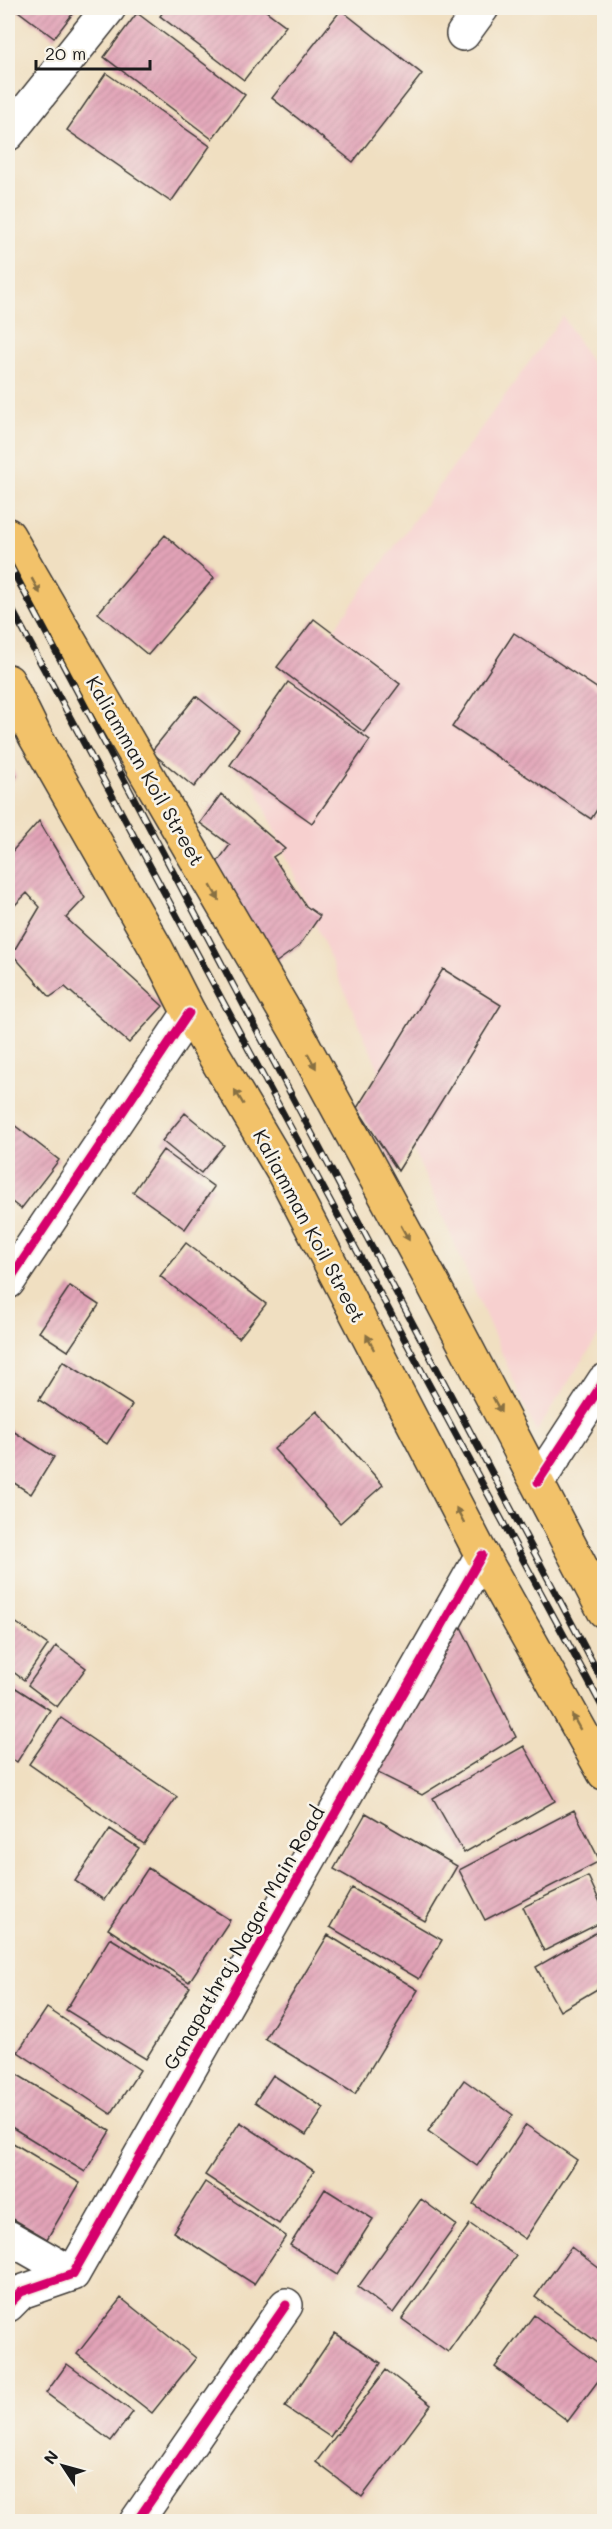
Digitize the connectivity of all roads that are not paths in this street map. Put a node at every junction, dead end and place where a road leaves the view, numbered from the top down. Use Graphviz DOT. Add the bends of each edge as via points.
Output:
graph roads {
  1 [pos="110,8"];
  2 [pos="482,8"];
  3 [pos="463,34"];
  4 [pos="8,134"];
  5 [pos="8,535"];
  6 [pos="8,681"];
  7 [pos="189,1012"];
  8 [pos="8,1282"];
  9 [pos="602,1389"];
  10 [pos="538,1482"];
  11 [pos="482,1555"];
  12 [pos="604,1611"];
  13 [pos="604,1773"];
  14 [pos="8,2237"];
  15 [pos="73,2274"];
  16 [pos="8,2305"];
  17 [pos="286,2305"];
  18 [pos="136,2522"];
  1 -- 4 [label="street"];
  2 -- 3 [label="street"];
  5 -- 10 [label="main road, Kaliamman Koil Street, one-way" via="296,1031"];
  6 -- 7 [label="main road, Kaliamman Koil Street" via="34,736"];
  7 -- 8 [label="street"];
  11 -- 7 [label="main road, Kaliamman Koil Street, one-way" via="282,1170"];
  9 -- 10 [label="street"];
  10 -- 12 [label="main road, Kaliamman Koil Street"];
  13 -- 11 [label="main road, Kaliamman Koil Street, one-way"];
  11 -- 15 [label="street, Ganapathraj Nagar Main Road"];
  14 -- 15 [label="street"];
  15 -- 16 [label="street" via="21,2292"];
  17 -- 18 [label="street"];
}
